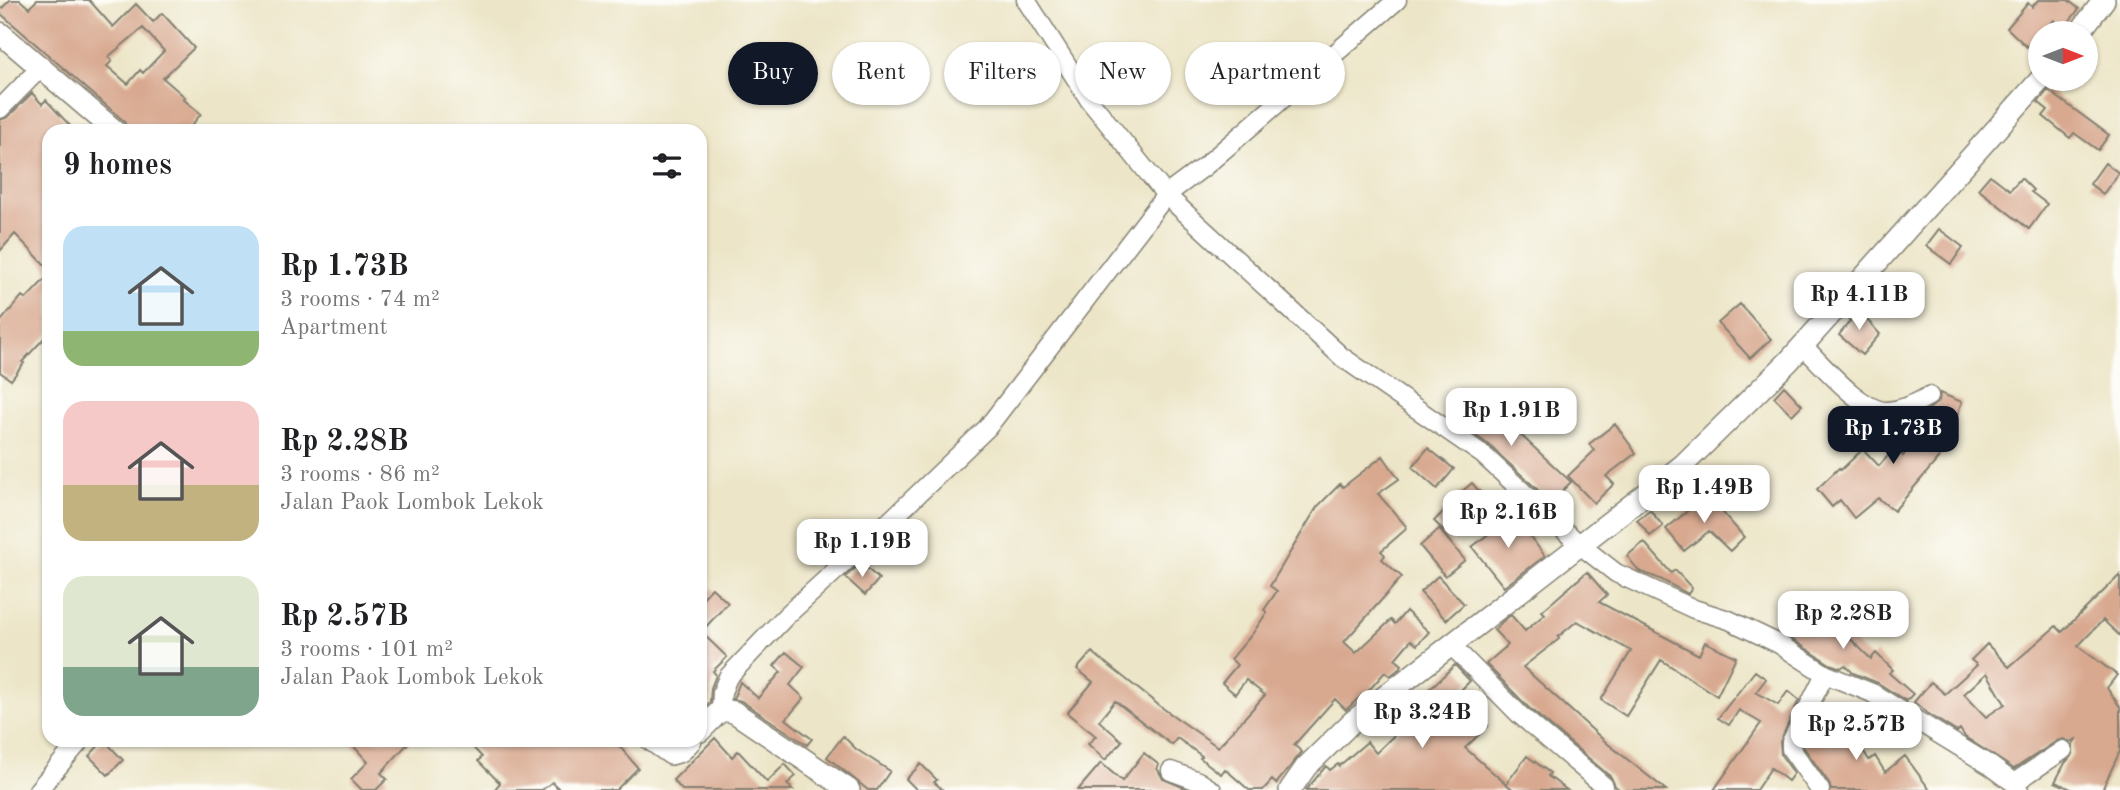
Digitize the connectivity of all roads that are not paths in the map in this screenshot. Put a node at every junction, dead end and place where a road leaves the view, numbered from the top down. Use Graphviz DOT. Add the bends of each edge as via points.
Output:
graph roads {
  1 [pos="1026,0"];
  2 [pos="1397,0"];
  3 [pos="2104,0"];
  4 [pos="2088,21"];
  5 [pos="0,33"];
  6 [pos="41,67"];
  7 [pos="2030,91"];
  8 [pos="0,109"];
  9 [pos="107,124"];
  10 [pos="1166,195"];
  11 [pos="1804,346"];
  12 [pos="1929,396"];
  13 [pos="1580,545"];
  14 [pos="1452,646"];
  15 [pos="1825,674"];
  16 [pos="721,710"];
  17 [pos="707,724"];
  18 [pos="75,747"];
  19 [pos="661,747"];
  20 [pos="685,747"];
  21 [pos="2063,750"];
  22 [pos="1171,771"];
  23 [pos="1604,786"];
  24 [pos="2017,786"];
  25 [pos="38,790"];
  26 [pos="849,790"];
  27 [pos="1212,790"];
  28 [pos="1290,790"];
  29 [pos="1820,790"];
  1 -- 10 [label="street" via="1090,101"];
  2 -- 10 [label="street"];
  3 -- 4 [label="street"];
  5 -- 6 [label="street"];
  6 -- 8 [label="street"];
  6 -- 9 [label="street"];
  7 -- 11 [label="street"];
  10 -- 13 [label="street" via="1342,357 1482,454"];
  10 -- 16 [label="street" via="987,428 761,642 728,677"];
  11 -- 12 [label="street" via="1866,404 1886,412"];
  11 -- 13 [label="street" via="1683,465"];
  13 -- 14 [label="street"];
  13 -- 15 [label="street" via="1616,573 1729,620"];
  14 -- 23 [label="street" via="1520,715"];
  14 -- 28 [label="street" via="1352,722 1306,767"];
  15 -- 24 [label="street" via="1872,693"];
  15 -- 29 [label="street" via="1791,741 1791,749"];
  16 -- 17 [label="street"];
  16 -- 26 [label="street" via="746,719"];
  18 -- 25 [label="street"];
  19 -- 20 [label="street" via="671,754"];
  21 -- 24 [label="street"];
  22 -- 27 [label="street"];
}
